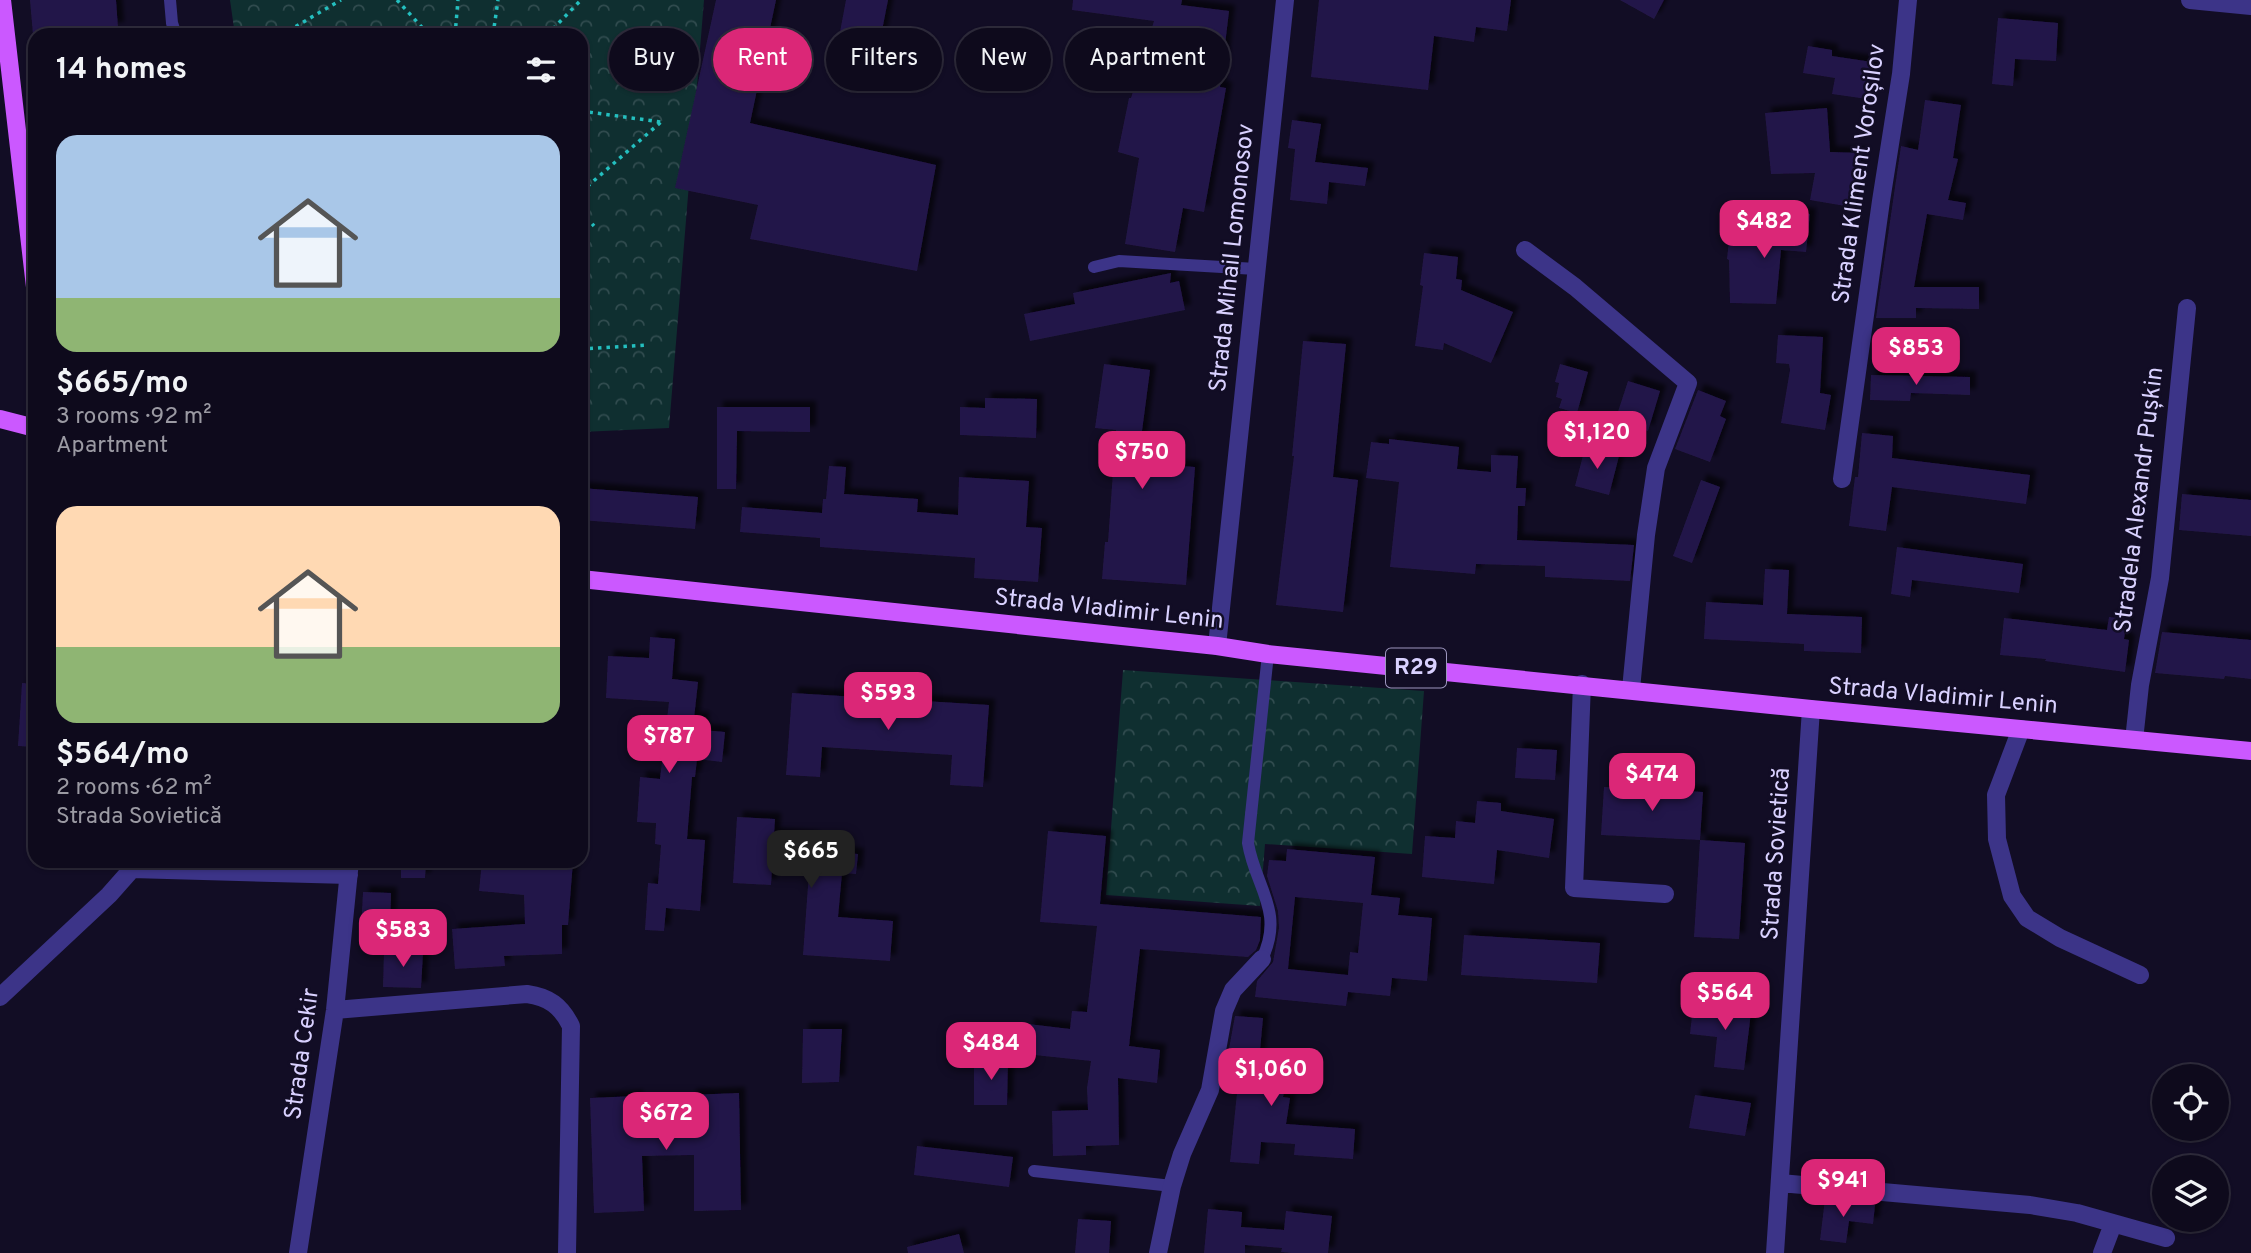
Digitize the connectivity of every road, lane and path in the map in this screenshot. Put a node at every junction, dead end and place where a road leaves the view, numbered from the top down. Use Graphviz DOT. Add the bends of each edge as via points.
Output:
graph roads {
  1 [pos="2,0"];
  2 [pos="170,0"];
  3 [pos="341,0"];
  4 [pos="397,0"];
  5 [pos="458,0"];
  6 [pos="498,0"];
  7 [pos="581,0"];
  8 [pos="1285,0"];
  9 [pos="1908,0"];
  10 [pos="2190,0"];
  11 [pos="2251,6"];
  12 [pos="174,28"];
  13 [pos="293,28"];
  14 [pos="423,28"];
  15 [pos="456,28"];
  16 [pos="495,28"];
  17 [pos="554,28"];
  18 [pos="588,112"];
  19 [pos="28,183"];
  20 [pos="588,186"];
  21 [pos="588,219"];
  22 [pos="594,226"];
  23 [pos="1525,250"];
  24 [pos="1094,267"];
  25 [pos="1256,269"];
  26 [pos="2187,308"];
  27 [pos="648,345"];
  28 [pos="588,349"];
  29 [pos="0,419"];
  30 [pos="28,426"];
  31 [pos="1842,479"];
  32 [pos="588,580"];
  33 [pos="1217,646"];
  34 [pos="1268,654"];
  35 [pos="1582,684"];
  36 [pos="1631,689"];
  37 [pos="1811,709"];
  38 [pos="2021,729"];
  39 [pos="2134,740"];
  40 [pos="2251,751"];
  41 [pos="132,868"];
  42 [pos="349,868"];
  43 [pos="1665,894"];
  44 [pos="1262,959"];
  45 [pos="2140,975"];
  46 [pos="0,997"];
  47 [pos="335,1010"];
  48 [pos="1034,1171"];
  49 [pos="1780,1182"];
  50 [pos="1172,1186"];
  51 [pos="2113,1224"];
  52 [pos="2166,1238"];
  53 [pos="298,1253"];
  54 [pos="567,1253"];
  55 [pos="1158,1253"];
  56 [pos="1775,1253"];
  57 [pos="2102,1253"];
  1 -- 19 [label="main road"];
  2 -- 12 [label="lane"];
  3 -- 13 [label="path"];
  4 -- 14 [label="path"];
  5 -- 15 [label="path"];
  6 -- 16 [label="path"];
  7 -- 17 [label="path"];
  8 -- 25 [label="street, Strada Mihail Lomonosov"];
  9 -- 31 [label="street, Strada Kliment Voroșilov"];
  10 -- 11 [label="street"];
  18 -- 20 [label="path" via="662,121"];
  21 -- 22 [label="path"];
  23 -- 36 [label="street" via="1688,383 1656,468"];
  24 -- 25 [label="lane" via="1119,261"];
  25 -- 33 [label="street, Strada Mihail Lomonosov"];
  26 -- 39 [label="street, Stradela Alexandr Pușkin" via="2160,578"];
  27 -- 28 [label="path"];
  29 -- 30 [label="main road"];
  32 -- 33 [label="main road, Strada Vladimir Lenin / R29"];
  33 -- 34 [label="main road, Strada Vladimir Lenin / R29"];
  34 -- 35 [label="main road, Strada Vladimir Lenin / R29"];
  34 -- 44 [label="lane" via="1248,843 1270,911 1268,948"];
  35 -- 36 [label="main road, Strada Vladimir Lenin / R29"];
  35 -- 43 [label="street" via="1574,888"];
  36 -- 37 [label="main road, Strada Vladimir Lenin / R29"];
  37 -- 38 [label="main road, Strada Vladimir Lenin / R29"];
  37 -- 49 [label="street, Strada Sovietică"];
  38 -- 39 [label="main road, Strada Vladimir Lenin / R29"];
  38 -- 45 [label="street" via="1996,795 1997,839 2012,895 2027,918"];
  39 -- 40 [label="main road, Strada Vladimir Lenin / R29"];
  41 -- 46 [label="street" via="109,895"];
  42 -- 47 [label="street, Strada Cekir"];
  44 -- 50 [label="street" via="1233,990 1223,1011 1210,1090"];
  47 -- 53 [label="street, Strada Cekir"];
  47 -- 54 [label="street" via="527,994 553,1002 564,1012 571,1026"];
  48 -- 50 [label="lane"];
  49 -- 51 [label="street" via="2030,1205"];
  49 -- 56 [label="street, Strada Sovietică"];
  50 -- 55 [label="street"];
  51 -- 52 [label="street"];
  51 -- 57 [label="street"];
}
